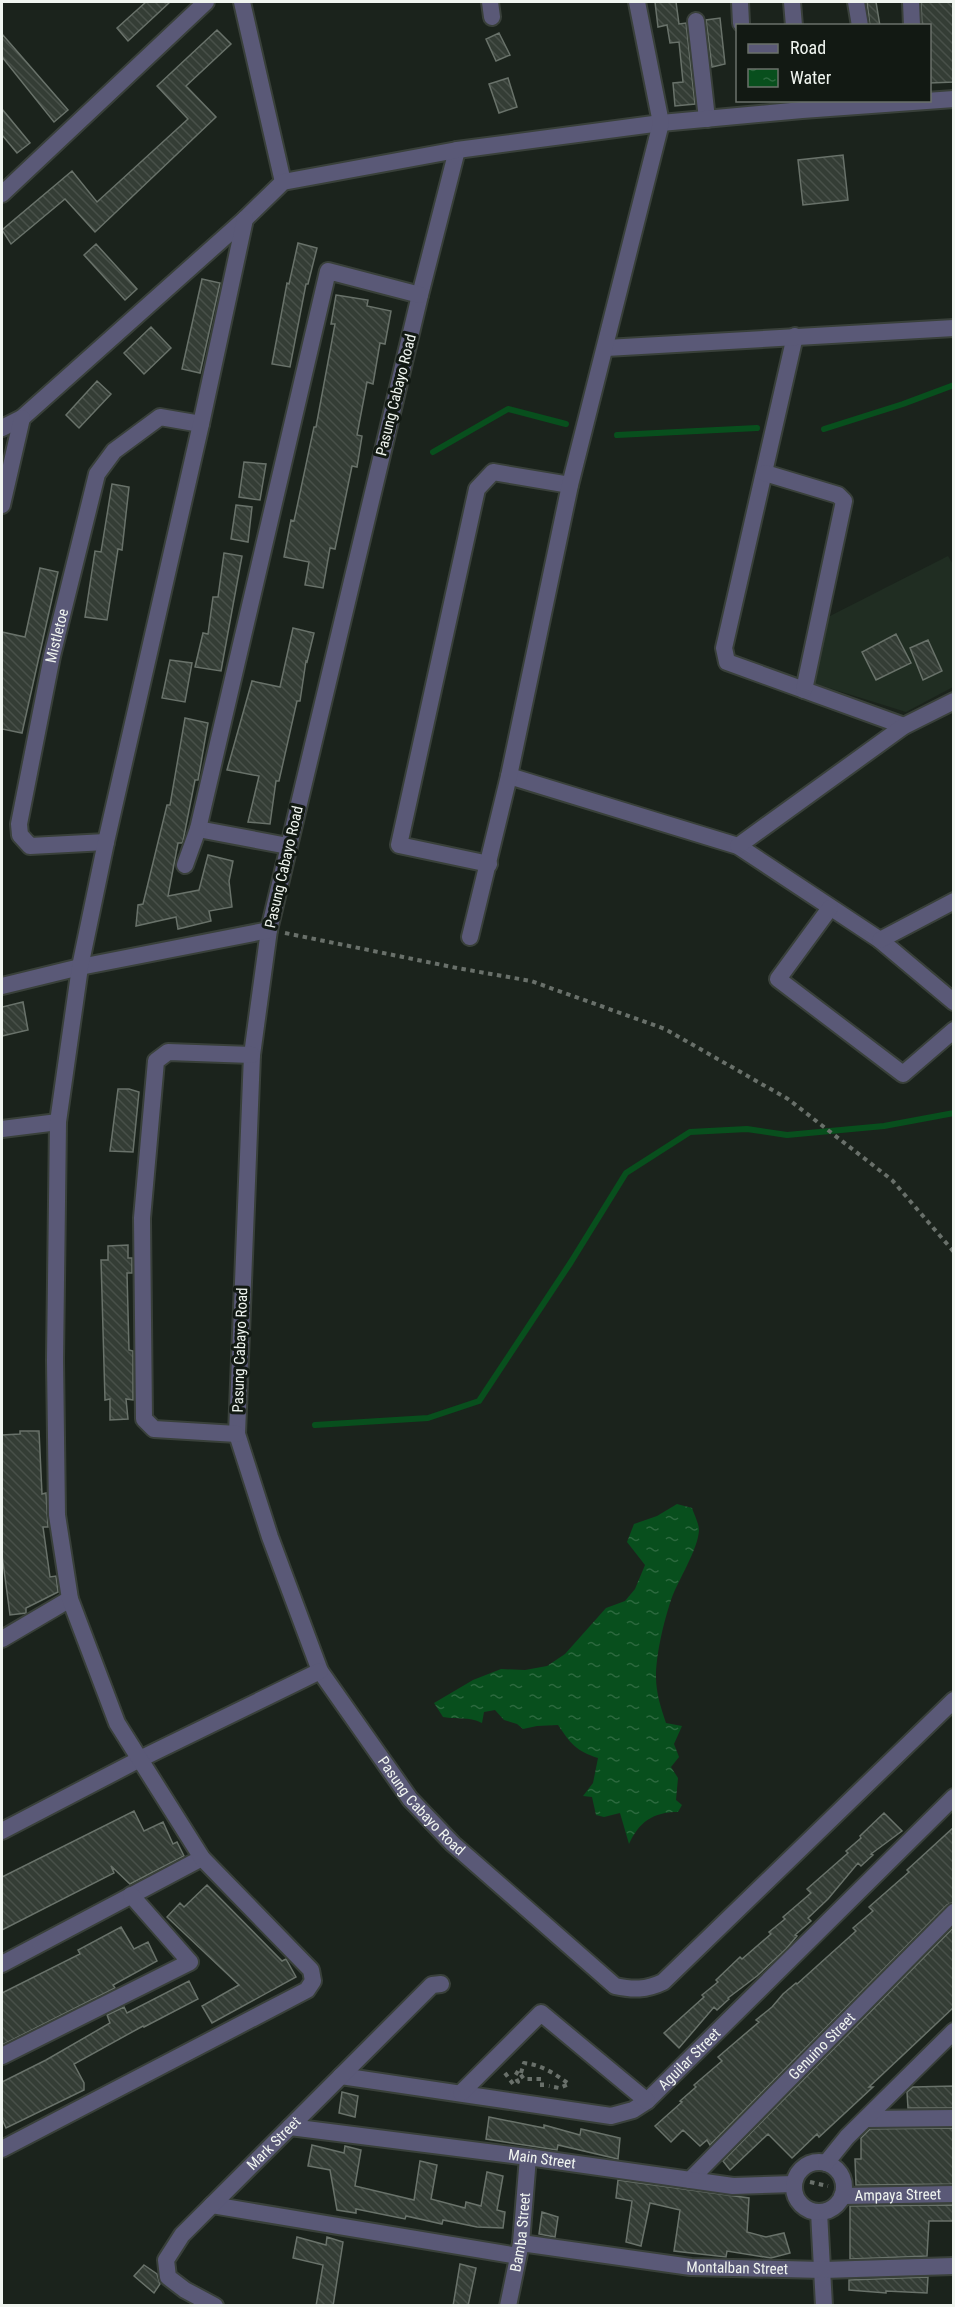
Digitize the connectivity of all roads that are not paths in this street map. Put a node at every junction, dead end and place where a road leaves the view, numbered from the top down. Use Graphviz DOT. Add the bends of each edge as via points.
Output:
graph roads {
  1 [pos="206,2"];
  2 [pos="242,2"];
  3 [pos="637,2"];
  4 [pos="740,2"];
  5 [pos="792,2"];
  6 [pos="856,2"];
  7 [pos="911,2"];
  8 [pos="696,21"];
  9 [pos="741,23"];
  10 [pos="795,24"];
  11 [pos="860,24"];
  12 [pos="912,24"];
  13 [pos="954,99"];
  14 [pos="931,101"];
  15 [pos="918,102"];
  16 [pos="871,103"];
  17 [pos="802,105"];
  18 [pos="707,119"];
  19 [pos="661,123"];
  20 [pos="457,150"];
  21 [pos="283,182"];
  22 [pos="2,194"];
  23 [pos="245,219"];
  24 [pos="420,295"];
  25 [pos="954,328"];
  26 [pos="795,336"];
  27 [pos="606,348"];
  28 [pos="22,418"];
  29 [pos="201,424"];
  30 [pos="2,428"];
  31 [pos="765,473"];
  32 [pos="570,485"];
  33 [pos="2,505"];
  34 [pos="804,690"];
  35 [pos="954,701"];
  36 [pos="904,726"];
  37 [pos="509,776"];
  38 [pos="198,829"];
  39 [pos="106,842"];
  40 [pos="288,846"];
  41 [pos="738,846"];
  42 [pos="489,864"];
  43 [pos="185,865"];
  44 [pos="954,901"];
  45 [pos="830,908"];
  46 [pos="269,930"];
  47 [pos="470,937"];
  48 [pos="880,940"];
  49 [pos="80,966"];
  50 [pos="2,986"];
  51 [pos="954,1002"];
  52 [pos="954,1030"];
  53 [pos="252,1055"];
  54 [pos="58,1122"];
  55 [pos="2,1129"];
  56 [pos="237,1434"];
  57 [pos="70,1599"];
  58 [pos="2,1639"];
  59 [pos="320,1671"];
  60 [pos="954,1700"];
  61 [pos="140,1759"];
  62 [pos="954,1797"];
  63 [pos="2,1832"];
  64 [pos="202,1858"];
  65 [pos="131,1895"];
  66 [pos="954,1912"];
  67 [pos="2,1964"];
  68 [pos="441,1984"];
  69 [pos="951,2036"];
  70 [pos="2,2056"];
  71 [pos="341,2076"];
  72 [pos="461,2093"];
  73 [pos="647,2102"];
  74 [pos="954,2118"];
  75 [pos="866,2119"];
  76 [pos="290,2127"];
  77 [pos="2,2149"];
  78 [pos="528,2157"];
  79 [pos="826,2163"];
  80 [pos="690,2181"];
  81 [pos="794,2184"];
  82 [pos="954,2194"];
  83 [pos="842,2196"];
  84 [pos="212,2205"];
  85 [pos="819,2212"];
  86 [pos="520,2250"];
  87 [pos="954,2266"];
  88 [pos="824,2270"];
  89 [pos="215,2306"];
  90 [pos="508,2306"];
  91 [pos="824,2306"];
  1 -- 22 [label="street"];
  2 -- 21 [label="street"];
  3 -- 19 [label="street"];
  4 -- 9 [label="street"];
  5 -- 10 [label="street"];
  6 -- 11 [label="street"];
  7 -- 12 [label="street"];
  8 -- 18 [label="street"];
  13 -- 14 [label="street"];
  15 -- 16 [label="street"];
  16 -- 17 [label="street"];
  17 -- 18 [label="street"];
  18 -- 19 [label="street"];
  19 -- 20 [label="street"];
  19 -- 27 [label="street"];
  20 -- 21 [label="street"];
  20 -- 24 [label="street, Pasung Cabayo Road"];
  21 -- 23 [label="street"];
  23 -- 28 [label="street"];
  23 -- 29 [label="street"];
  24 -- 38 [label="street" via="328,271"];
  24 -- 40 [label="street, Pasung Cabayo Road"];
  25 -- 26 [label="street"];
  26 -- 27 [label="street"];
  26 -- 31 [label="street"];
  27 -- 32 [label="street"];
  28 -- 30 [label="street"];
  28 -- 33 [label="street"];
  29 -- 39 [label="street"];
  29 -- 39 [label="street, Mistletoe" via="160,417 114,451 97,474 52,656 20,835 30,846"];
  31 -- 34 [label="street" via="724,648 728,662"];
  31 -- 34 [label="street" via="838,495 844,501"];
  32 -- 37 [label="street"];
  32 -- 42 [label="street" via="493,472 477,489 399,845"];
  34 -- 36 [label="street"];
  35 -- 36 [label="street"];
  36 -- 41 [label="street"];
  37 -- 41 [label="street"];
  37 -- 42 [label="street"];
  38 -- 40 [label="street"];
  38 -- 43 [label="street"];
  39 -- 49 [label="street"];
  40 -- 46 [label="street, Pasung Cabayo Road"];
  41 -- 45 [label="street"];
  42 -- 47 [label="street"];
  44 -- 48 [label="street"];
  45 -- 48 [label="street"];
  45 -- 52 [label="street" via="778,980 903,1074"];
  46 -- 49 [label="street"];
  46 -- 53 [label="street, Pasung Cabayo Road"];
  48 -- 51 [label="street"];
  49 -- 50 [label="street"];
  49 -- 54 [label="street"];
  53 -- 56 [label="street, Pasung Cabayo Road"];
  53 -- 56 [label="street" via="168,1052 156,1061 142,1218 144,1419 154,1429"];
  54 -- 55 [label="street"];
  54 -- 57 [label="street" via="57,1515"];
  56 -- 59 [label="street, Pasung Cabayo Road"];
  57 -- 58 [label="street"];
  57 -- 61 [label="street" via="117,1723"];
  59 -- 60 [label="street, Pasung Cabayo Road" via="410,1799 453,1844 603,1977 615,1986 630,1989 648,1989 663,1982"];
  59 -- 61 [label="street"];
  61 -- 63 [label="street"];
  61 -- 64 [label="street"];
  62 -- 73 [label="street, Aguilar Street"];
  64 -- 65 [label="street"];
  64 -- 77 [label="street" via="311,1970 313,1981 308,1990"];
  65 -- 67 [label="street"];
  65 -- 70 [label="street" via="190,1962"];
  66 -- 80 [label="street, Genuino Street"];
  68 -- 71 [label="street, Mark Street" via="432,1985"];
  69 -- 75 [label="street"];
  71 -- 72 [label="street, Aguilar Street"];
  71 -- 76 [label="street, Mark Street"];
  72 -- 73 [label="street, Aguilar Street" via="611,2116"];
  72 -- 73 [label="street" via="541,2013"];
  74 -- 75 [label="street"];
  75 -- 79 [label="street"];
  76 -- 78 [label="street, Main Street"];
  76 -- 84 [label="street, Mark Street"];
  78 -- 80 [label="street, Main Street"];
  78 -- 86 [label="street, Bamba Street"];
  79 -- 81 [label="street" via="809,2164 796,2176"];
  79 -- 83 [label="street" via="834,2166 843,2180"];
  80 -- 81 [label="street, Main Street" via="733,2186"];
  81 -- 85 [label="street" via="798,2200 811,2211"];
  82 -- 83 [label="street, Ampaya Street"];
  83 -- 85 [label="street" via="833,2208"];
  84 -- 86 [label="street, Montalban Street"];
  84 -- 89 [label="street, Mark Street" via="182,2235 166,2260 168,2277"];
  85 -- 88 [label="street"];
  86 -- 88 [label="street, Montalban Street" via="691,2267"];
  86 -- 90 [label="street, Bamba Street"];
  87 -- 88 [label="street, Montalban Street"];
  88 -- 91 [label="street"];
}
